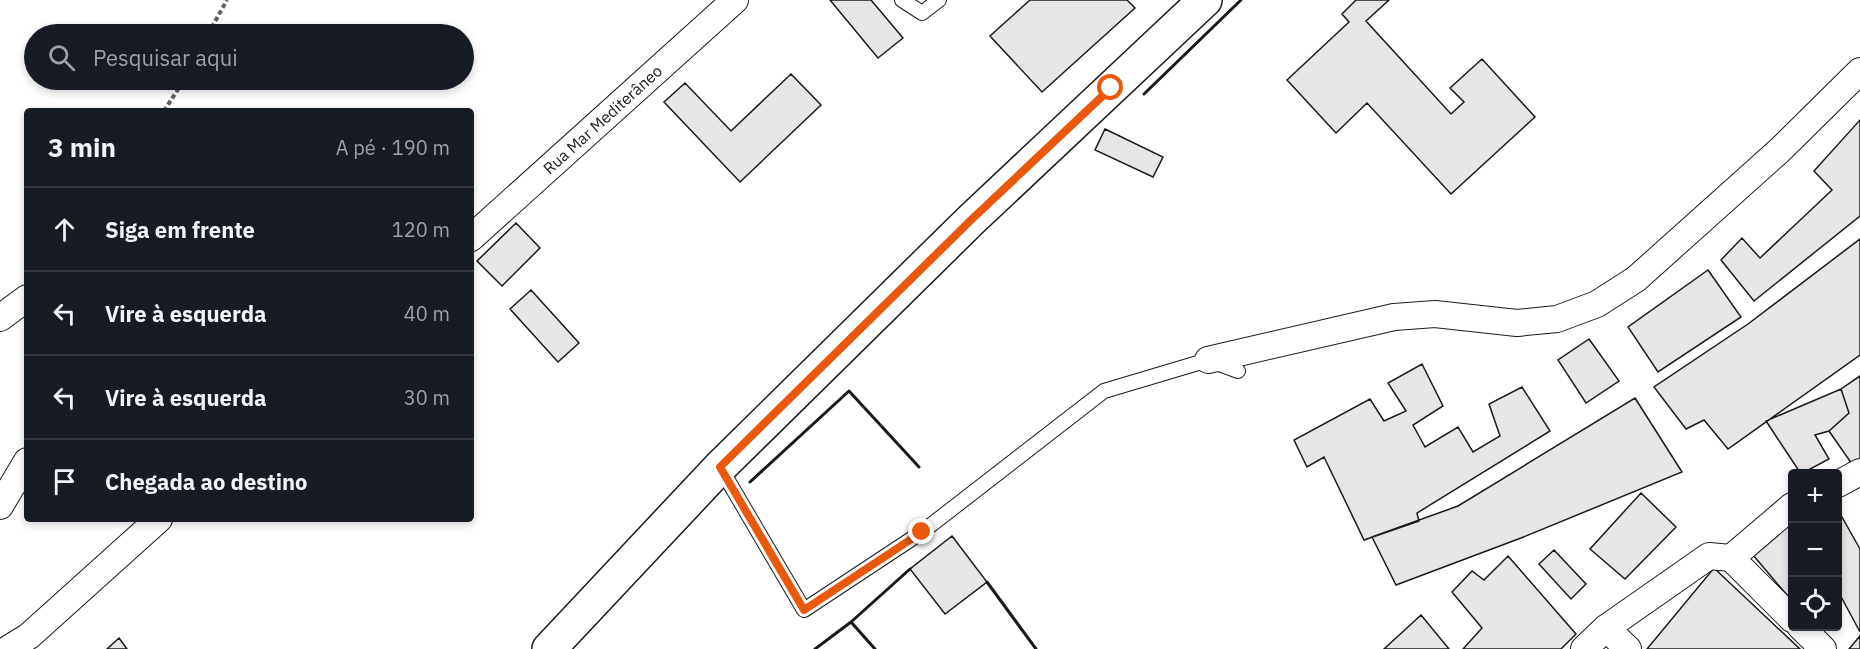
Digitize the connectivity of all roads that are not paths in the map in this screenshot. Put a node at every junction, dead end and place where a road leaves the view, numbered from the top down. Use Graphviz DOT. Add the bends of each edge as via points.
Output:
graph roads {
  1 [pos="735,0"];
  2 [pos="902,0"];
  3 [pos="939,0"];
  4 [pos="1205,0"];
  5 [pos="1860,71"];
  6 [pos="474,235"];
  7 [pos="24,300"];
  8 [pos="0,318"];
  9 [pos="1208,360"];
  10 [pos="1238,371"];
  11 [pos="24,466"];
  12 [pos="720,467"];
  13 [pos="1860,472"];
  14 [pos="1842,482"];
  15 [pos="0,506"];
  16 [pos="1788,509"];
  17 [pos="156,522"];
  18 [pos="1731,558"];
  19 [pos="1788,615"];
  20 [pos="1606,628"];
  21 [pos="1804,631"];
  22 [pos="8,649"];
  23 [pos="549,649"];
  24 [pos="1584,649"];
  25 [pos="1628,649"];
  26 [pos="1823,649"];
  1 -- 6 [label="street, Rua Mar Mediterâneo"];
  2 -- 3 [label="lane" via="922,13"];
  4 -- 12 [label="main road" via="971,220"];
  5 -- 9 [label="street" via="1780,150 1636,279 1597,304 1557,319 1517,323 1436,314 1394,317"];
  7 -- 8 [label="street"];
  9 -- 10 [label="lane"];
  9 -- 12 [label="lane" via="1104,391 922,532 804,610"];
  11 -- 15 [label="street"];
  12 -- 23 [label="main road"];
  13 -- 14 [label="street"];
  16 -- 18 [label="street"];
  17 -- 22 [label="street" via="29,636"];
  18 -- 19 [label="street"];
  18 -- 20 [label="street" via="1709,556"];
  20 -- 24 [label="street"];
  20 -- 25 [label="street"];
  21 -- 26 [label="street"];
}
